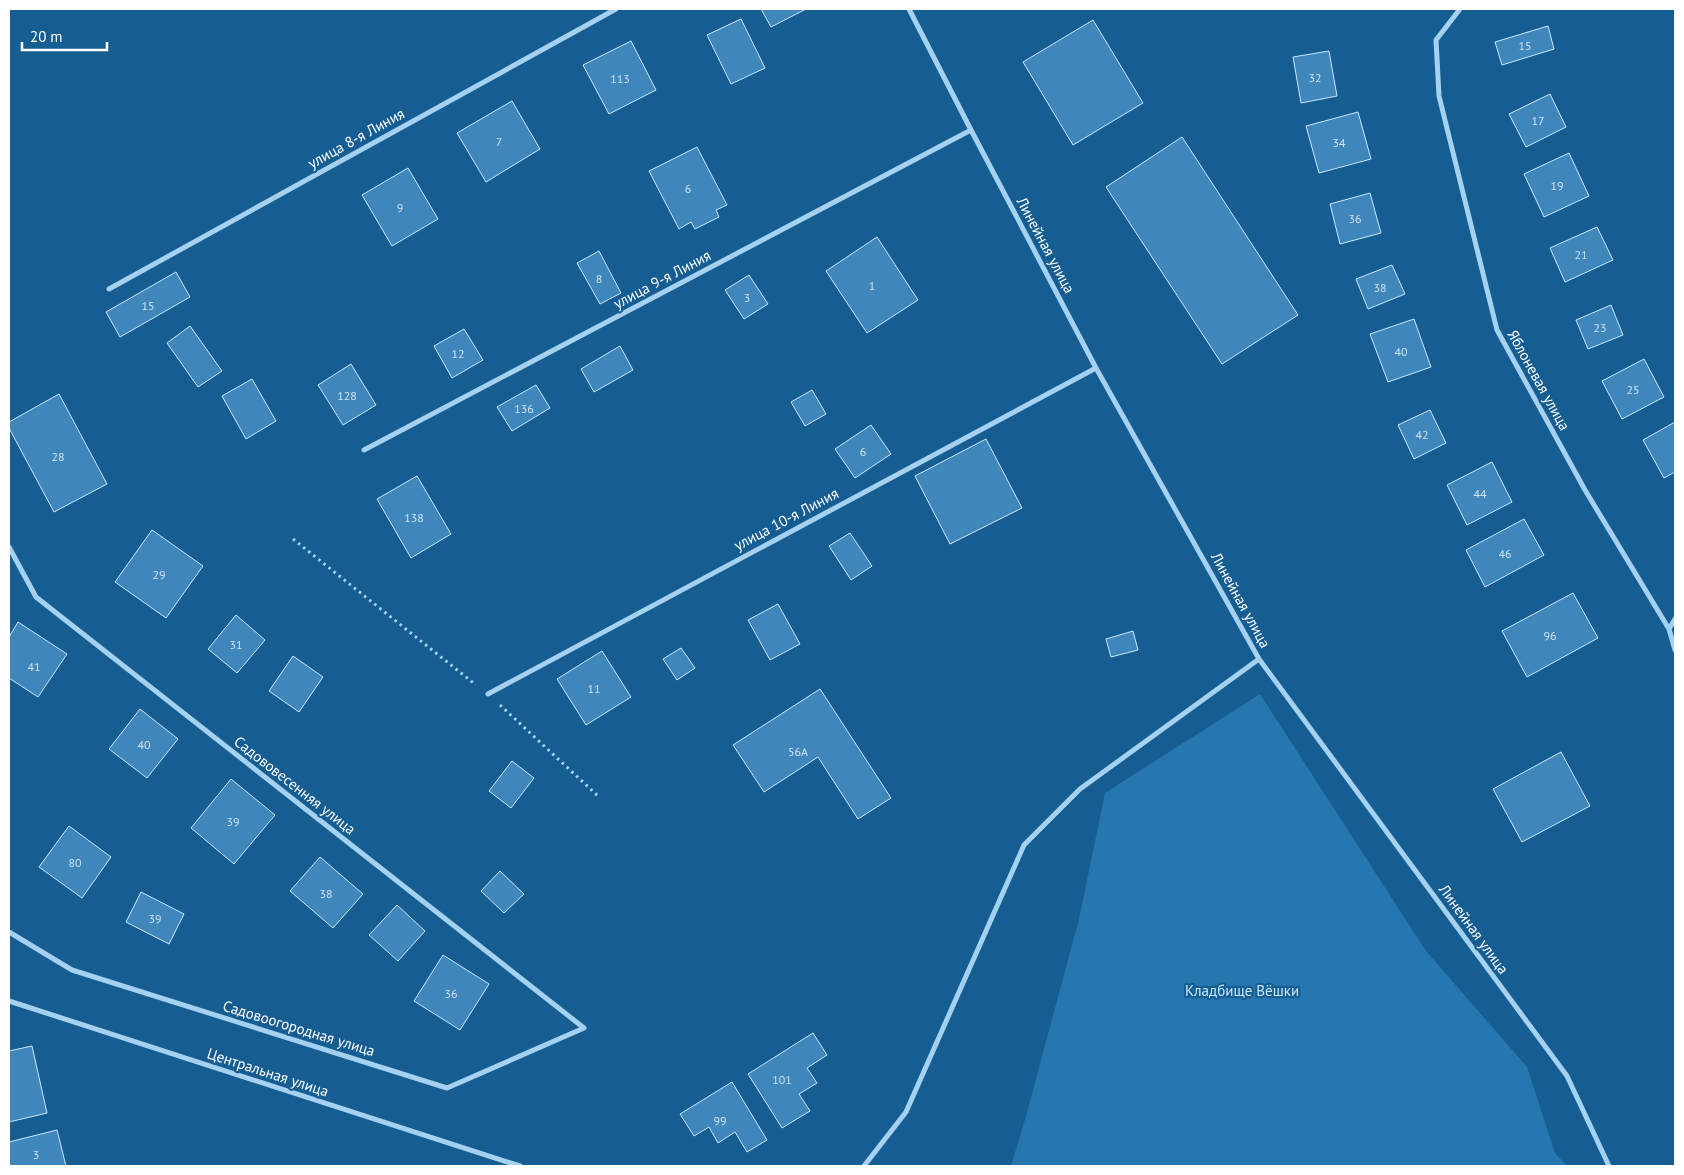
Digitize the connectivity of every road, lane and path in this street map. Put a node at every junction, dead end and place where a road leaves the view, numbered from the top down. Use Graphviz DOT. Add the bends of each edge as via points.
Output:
graph roads {
  1 [pos="616,9"];
  2 [pos="909,9"];
  3 [pos="1460,9"];
  4 [pos="971,130"];
  5 [pos="109,289"];
  6 [pos="1096,368"];
  7 [pos="364,450"];
  8 [pos="293,539"];
  9 [pos="9,547"];
  10 [pos="1675,619"];
  11 [pos="1668,629"];
  12 [pos="1675,650"];
  13 [pos="1259,659"];
  14 [pos="488,694"];
  15 [pos="598,796"];
  16 [pos="9,932"];
  17 [pos="9,1002"];
  18 [pos="584,1028"];
  19 [pos="520,1166"];
  20 [pos="864,1166"];
  21 [pos="1609,1166"];
  1 -- 5 [label="street, улица 8-я Линия"];
  2 -- 4 [label="street, Линейная улица"];
  3 -- 11 [label="street, Яблоневая улица" via="1436,40 1439,96 1497,330 1585,490"];
  4 -- 6 [label="street, Линейная улица"];
  4 -- 7 [label="street, улица 9-я Линия"];
  6 -- 13 [label="street, Линейная улица"];
  6 -- 14 [label="street, улица 10-я Линия"];
  8 -- 14 [label="path"];
  9 -- 18 [label="street, Садововесенняя улица" via="36,597"];
  10 -- 11 [label="street"];
  11 -- 12 [label="street, Яблоневая улица"];
  13 -- 20 [label="street" via="1080,789 1024,845 906,1112"];
  13 -- 21 [label="street, Линейная улица" via="1567,1076"];
  14 -- 15 [label="path"];
  16 -- 18 [label="street, Садовоогородная улица" via="72,970 447,1088"];
  17 -- 19 [label="street, Центральная улица"];
}
